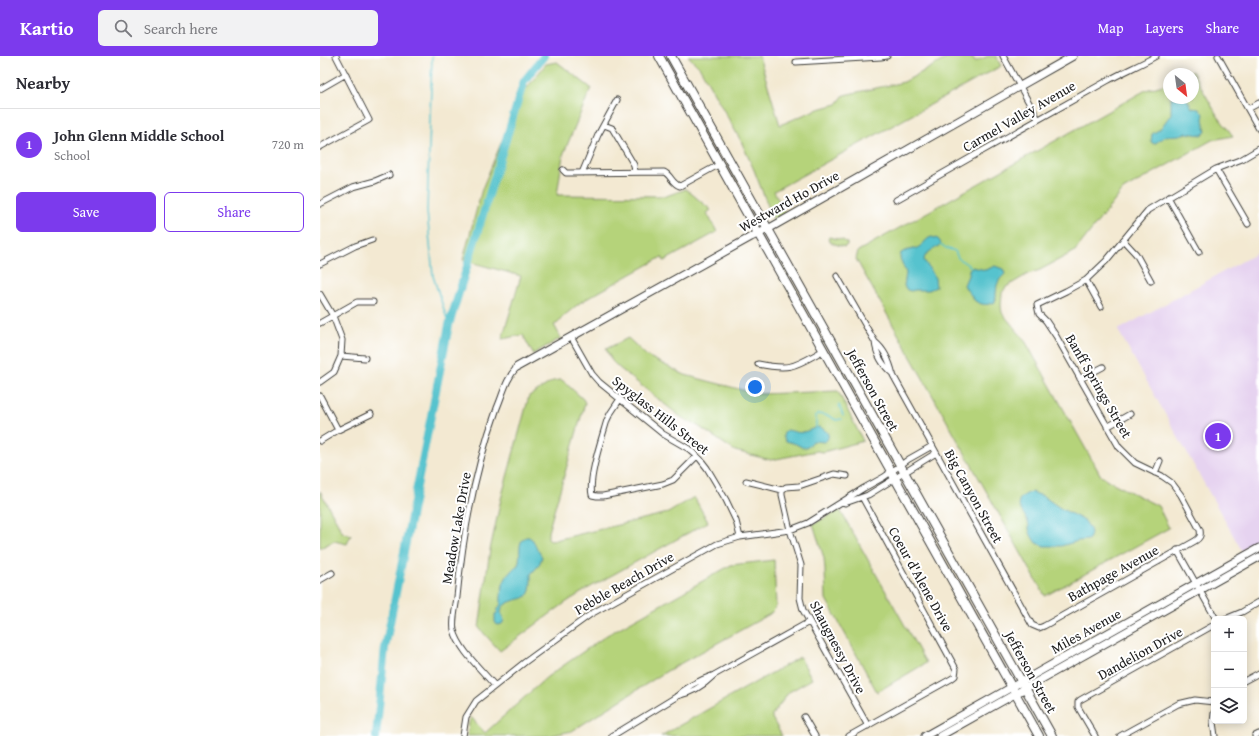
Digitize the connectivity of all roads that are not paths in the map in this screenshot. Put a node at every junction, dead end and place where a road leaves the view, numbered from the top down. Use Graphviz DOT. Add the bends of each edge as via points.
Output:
graph roads {
  1 [pos="336,56"];
  2 [pos="659,56"];
  3 [pos="671,56"];
  4 [pos="887,56"];
  5 [pos="1003,56"];
  6 [pos="1073,56"];
  7 [pos="1156,56"];
  8 [pos="1218,56"];
  9 [pos="796,62"];
  10 [pos="346,74"];
  11 [pos="1020,86"];
  12 [pos="320,89"];
  13 [pos="617,100"];
  14 [pos="1259,103"];
  15 [pos="1248,109"];
  16 [pos="1038,119"];
  17 [pos="604,124"];
  18 [pos="1259,129"];
  19 [pos="320,147"];
  20 [pos="1259,149"];
  21 [pos="720,164"];
  22 [pos="1216,169"];
  23 [pos="563,170"];
  24 [pos="635,172"];
  25 [pos="582,173"];
  26 [pos="389,175"];
  27 [pos="1168,197"];
  28 [pos="750,199"];
  29 [pos="896,200"];
  30 [pos="320,204"];
  31 [pos="1248,224"];
  32 [pos="768,229"];
  33 [pos="758,234"];
  34 [pos="372,240"];
  35 [pos="1123,240"];
  36 [pos="1199,252"];
  37 [pos="320,264"];
  38 [pos="838,276"];
  39 [pos="1086,280"];
  40 [pos="1151,280"];
  41 [pos="320,294"];
  42 [pos="374,302"];
  43 [pos="1101,307"];
  44 [pos="333,316"];
  45 [pos="320,323"];
  46 [pos="571,337"];
  47 [pos="824,350"];
  48 [pos="342,356"];
  49 [pos="365,358"];
  50 [pos="758,364"];
  51 [pos="1103,367"];
  52 [pos="517,368"];
  53 [pos="1080,379"];
  54 [pos="320,382"];
  55 [pos="860,394"];
  56 [pos="320,396"];
  57 [pos="620,399"];
  58 [pos="371,414"];
  59 [pos="1130,414"];
  60 [pos="1107,427"];
  61 [pos="338,430"];
  62 [pos="320,441"];
  63 [pos="932,446"];
  64 [pos="936,454"];
  65 [pos="697,456"];
  66 [pos="1160,461"];
  67 [pos="902,469"];
  68 [pos="1155,473"];
  69 [pos="894,475"];
  70 [pos="847,476"];
  71 [pos="746,481"];
  72 [pos="782,490"];
  73 [pos="862,497"];
  74 [pos="836,506"];
  75 [pos="790,530"];
  76 [pos="740,536"];
  77 [pos="1200,536"];
  78 [pos="1259,548"];
  79 [pos="1178,550"];
  80 [pos="1259,557"];
  81 [pos="332,573"];
  82 [pos="320,580"];
  83 [pos="1198,587"];
  84 [pos="1259,602"];
  85 [pos="1214,616"];
  86 [pos="1232,616"];
  87 [pos="809,622"];
  88 [pos="1036,627"];
  89 [pos="1211,627"];
  90 [pos="1259,673"];
  91 [pos="1247,679"];
  92 [pos="1024,684"];
  93 [pos="495,686"];
  94 [pos="1013,691"];
  95 [pos="1211,702"];
  96 [pos="804,717"];
  97 [pos="1213,724"];
  98 [pos="868,726"];
  99 [pos="1259,734"];
  100 [pos="463,736"];
  101 [pos="612,736"];
  102 [pos="815,736"];
  103 [pos="849,736"];
  104 [pos="925,736"];
  105 [pos="940,736"];
  106 [pos="1039,736"];
  107 [pos="1052,736"];
  108 [pos="1095,736"];
  109 [pos="1120,736"];
  110 [pos="1215,736"];
  111 [pos="1255,736"];
  1 -- 10 [label="street"];
  2 -- 21 [label="main road, Jefferson Street"];
  3 -- 28 [label="main road, Jefferson Street"];
  4 -- 9 [label="street"];
  5 -- 11 [label="street"];
  6 -- 11 [label="street, Westward Ho Drive"];
  7 -- 16 [label="street, Carmel Valley Avenue"];
  8 -- 15 [label="street"];
  10 -- 12 [label="street"];
  10 -- 19 [label="street" via="369,120"];
  11 -- 16 [label="street"];
  11 -- 32 [label="street, Westward Ho Drive"];
  13 -- 17 [label="street"];
  14 -- 15 [label="street"];
  15 -- 18 [label="street"];
  16 -- 29 [label="street, Carmel Valley Avenue"];
  17 -- 24 [label="street" via="612,128 634,165"];
  17 -- 25 [label="street"];
  20 -- 22 [label="street"];
  21 -- 24 [label="street" via="680,186 664,172"];
  21 -- 28 [label="main road" via="725,164"];
  21 -- 33 [label="main road, Jefferson Street"];
  22 -- 27 [label="street"];
  22 -- 31 [label="street"];
  23 -- 25 [label="street" via="566,173"];
  24 -- 25 [label="street"];
  26 -- 30 [label="street" via="353,187"];
  27 -- 35 [label="street" via="1148,210"];
  27 -- 36 [label="street"];
  28 -- 32 [label="main road, Jefferson Street"];
  32 -- 33 [label="street, Westward Ho Drive"];
  32 -- 55 [label="main road, Jefferson Street"];
  33 -- 46 [label="street, Westward Ho Drive"];
  33 -- 47 [label="main road, Jefferson Street"];
  34 -- 37 [label="street"];
  35 -- 39 [label="street"];
  35 -- 40 [label="street" via="1136,254"];
  38 -- 63 [label="street, Big Canyon Street" via="886,368 893,375"];
  39 -- 43 [label="street"];
  39 -- 53 [label="street, Banff Springs Street" via="1037,305 1039,314 1056,336"];
  41 -- 44 [label="street"];
  42 -- 44 [label="street" via="357,302"];
  44 -- 45 [label="street"];
  44 -- 48 [label="street" via="342,340"];
  46 -- 52 [label="street, Westward Ho Drive"];
  46 -- 57 [label="street, Spyglass Hills Street" via="592,374"];
  47 -- 50 [label="street" via="793,366 775,368"];
  47 -- 55 [label="main road" via="829,349"];
  47 -- 69 [label="main road, Jefferson Street"];
  48 -- 49 [label="street"];
  48 -- 54 [label="street" via="334,372"];
  51 -- 53 [label="street"];
  52 -- 93 [label="street, Meadow Lake Drive" via="510,374 487,436 477,476 468,514 454,620 454,630 461,645"];
  53 -- 60 [label="street, Banff Springs Street"];
  55 -- 67 [label="main road, Jefferson Street"];
  56 -- 61 [label="street"];
  57 -- 65 [label="street, Spyglass Hills Street" via="663,434"];
  57 -- 65 [label="street" via="606,420 591,485 592,495 603,496 663,484 673,480"];
  58 -- 61 [label="street"];
  59 -- 60 [label="street"];
  60 -- 68 [label="street, Banff Springs Street" via="1119,447 1131,460"];
  61 -- 62 [label="street"];
  63 -- 64 [label="street, Big Canyon Street"];
  63 -- 67 [label="street"];
  64 -- 67 [label="street"];
  64 -- 88 [label="street, Big Canyon Street" via="1032,625"];
  65 -- 76 [label="street, Spyglass Hills Street" via="726,500"];
  66 -- 68 [label="street"];
  67 -- 69 [label="street"];
  67 -- 69 [label="street"];
  67 -- 92 [label="main road, Jefferson Street"];
  68 -- 77 [label="street, Banff Springs Street" via="1172,483 1181,494 1200,530"];
  69 -- 73 [label="street" via="875,491"];
  69 -- 74 [label="street"];
  69 -- 94 [label="main road, Jefferson Street"];
  70 -- 72 [label="street" via="834,474"];
  71 -- 72 [label="street"];
  72 -- 75 [label="street, Shaugnessy Drive"];
  73 -- 74 [label="street"];
  73 -- 98 [label="street, Coeur d'Alene Drive" via="956,669 951,679"];
  74 -- 75 [label="street, Pebble Beach Drive" via="808,523"];
  75 -- 76 [label="street, Pebble Beach Drive"];
  75 -- 87 [label="street, Shaugnessy Drive" via="801,565 801,604"];
  76 -- 93 [label="street, Pebble Beach Drive" via="717,544 591,614"];
  77 -- 79 [label="street, Bathpage Avenue"];
  78 -- 83 [label="street, Miles Avenue"];
  79 -- 83 [label="street"];
  79 -- 88 [label="street, Bathpage Avenue" via="1044,626"];
  80 -- 83 [label="street, Miles Avenue"];
  81 -- 82 [label="street"];
  83 -- 85 [label="street"];
  83 -- 92 [label="street, Miles Avenue"];
  84 -- 86 [label="street"];
  87 -- 98 [label="street, Shaugnessy Drive"];
  87 -- 101 [label="street" via="714,675 702,679"];
  89 -- 108 [label="street, Dandelion Drive" via="1078,702 1078,707"];
  90 -- 91 [label="street"];
  92 -- 94 [label="street, Miles Avenue"];
  92 -- 107 [label="main road, Jefferson Street"];
  93 -- 100 [label="street, Pebble Beach Drive" via="470,708"];
  94 -- 104 [label="street, Miles Avenue"];
  94 -- 105 [label="street, Miles Avenue"];
  94 -- 106 [label="main road, Jefferson Street"];
  95 -- 109 [label="street" via="1195,700 1178,704"];
  96 -- 102 [label="street"];
  97 -- 110 [label="street"];
  98 -- 103 [label="street"];
  99 -- 111 [label="street"];
}
